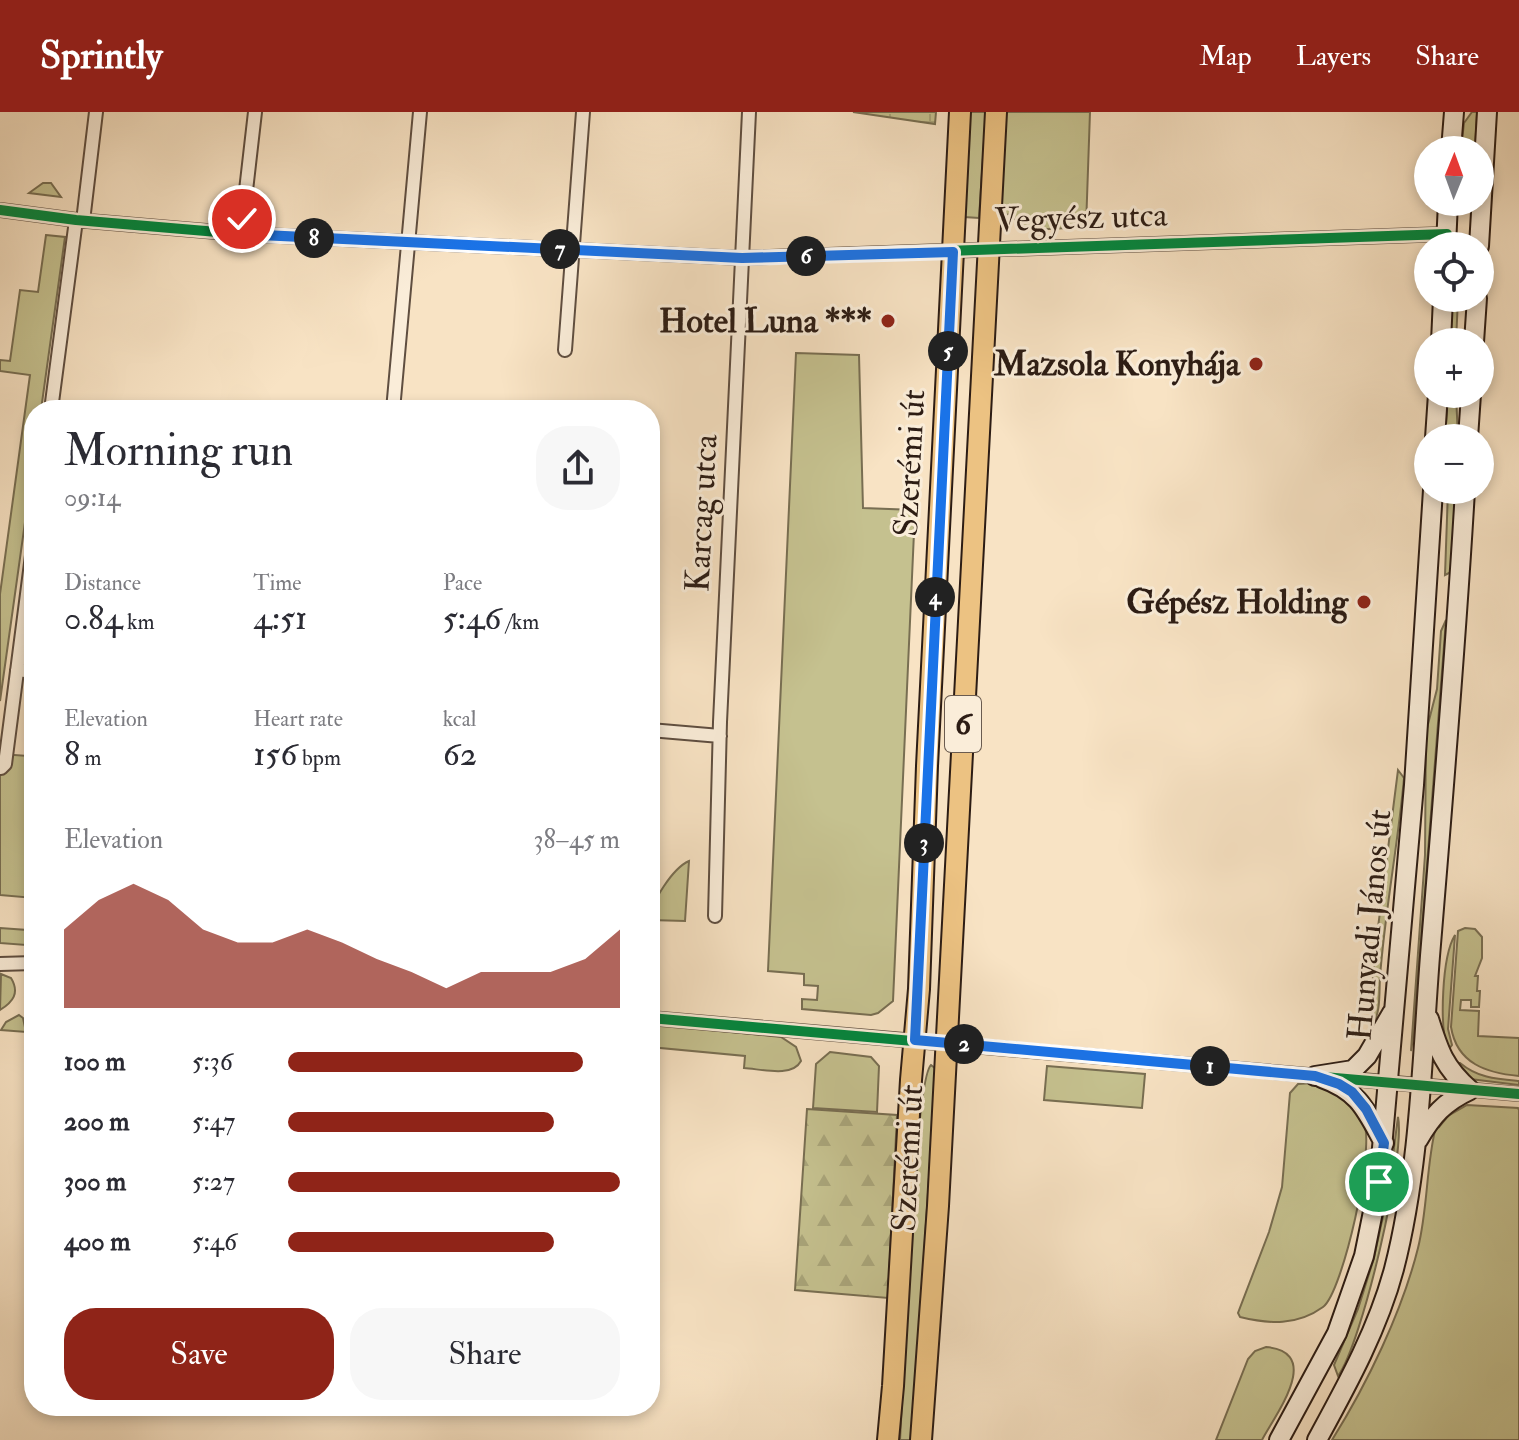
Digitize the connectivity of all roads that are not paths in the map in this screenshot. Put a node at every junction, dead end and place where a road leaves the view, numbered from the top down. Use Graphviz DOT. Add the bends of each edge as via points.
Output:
graph roads {
  1 [pos="96,112"];
  2 [pos="255,112"];
  3 [pos="420,112"];
  4 [pos="583,112"];
  5 [pos="749,112"];
  6 [pos="960,112"];
  7 [pos="996,112"];
  8 [pos="1487,112"];
  9 [pos="1455,115"];
  10 [pos="1453,136"];
  11 [pos="0,210"];
  12 [pos="80,220"];
  13 [pos="1480,232"];
  14 [pos="241,234"];
  15 [pos="1414,241"];
  16 [pos="407,243"];
  17 [pos="573,250"];
  18 [pos="988,250"];
  19 [pos="953,252"];
  20 [pos="742,258"];
  21 [pos="565,350"];
  22 [pos="53,400"];
  23 [pos="394,400"];
  24 [pos="1432,504"];
  25 [pos="1464,504"];
  26 [pos="1427,599"];
  27 [pos="1459,601"];
  28 [pos="24,616"];
  29 [pos="17,670"];
  30 [pos="24,671"];
  31 [pos="660,731"];
  32 [pos="720,736"];
  33 [pos="1,768"];
  34 [pos="715,916"];
  35 [pos="24,963"];
  36 [pos="0,964"];
  37 [pos="1396,1007"];
  38 [pos="1426,1008"];
  39 [pos="660,1019"];
  40 [pos="915,1040"];
  41 [pos="946,1043"];
  42 [pos="1315,1076"];
  43 [pos="1389,1083"];
  44 [pos="1420,1086"];
  45 [pos="1470,1090"];
  46 [pos="1519,1094"];
  47 [pos="1384,1143"];
  48 [pos="1414,1146"];
  49 [pos="888,1440"];
  50 [pos="921,1440"];
  51 [pos="1279,1440"];
  52 [pos="1317,1440"];
  1 -- 12 [label="street"];
  2 -- 14 [label="street"];
  3 -- 16 [label="street"];
  4 -- 17 [label="street"];
  5 -- 20 [label="street, Karcag utca"];
  6 -- 19 [label="main road, Szerémi út / 6"];
  7 -- 18 [label="main road, Szerémi út / 6"];
  8 -- 13 [label="main road"];
  9 -- 10 [label="main road"];
  11 -- 12 [label="street, Vegyész utca"];
  12 -- 14 [label="street, Vegyész utca"];
  12 -- 22 [label="street"];
  14 -- 16 [label="street, Vegyész utca"];
  15 -- 18 [label="street, Vegyész utca"];
  16 -- 17 [label="street, Vegyész utca"];
  16 -- 23 [label="street"];
  17 -- 20 [label="street, Vegyész utca"];
  17 -- 21 [label="street"];
  18 -- 19 [label="street, Vegyész utca"];
  18 -- 41 [label="main road, Szerémi út / 6"];
  19 -- 20 [label="street, Vegyész utca"];
  19 -- 40 [label="main road, Szerémi út / 6"];
  20 -- 32 [label="street, Karcag utca"];
  24 -- 26 [label="main road, Hunyadi János út"];
  25 -- 27 [label="main road, Hunyadi János út"];
  26 -- 27 [label="main road"];
  26 -- 37 [label="main road, Hunyadi János út"];
  27 -- 38 [label="main road, Hunyadi János út"];
  28 -- 29 [label="street"];
  29 -- 30 [label="street"];
  29 -- 33 [label="street"];
  31 -- 32 [label="street"];
  32 -- 34 [label="street, Karcag utca"];
  35 -- 36 [label="street"];
  37 -- 42 [label="main road" via="1353,1070"];
  37 -- 43 [label="main road, Hunyadi János út"];
  38 -- 44 [label="main road, Hunyadi János út"];
  38 -- 45 [label="main road" via="1444,1061"];
  39 -- 40 [label="street"];
  40 -- 41 [label="street"];
  40 -- 49 [label="main road, Szerémi út / 6"];
  41 -- 42 [label="street"];
  41 -- 50 [label="main road, Szerémi út / 6"];
  42 -- 43 [label="street"];
  42 -- 47 [label="main road" via="1352,1092"];
  43 -- 44 [label="street"];
  43 -- 47 [label="main road, Hunyadi János út"];
  44 -- 45 [label="street"];
  44 -- 48 [label="main road, Hunyadi János út"];
  45 -- 46 [label="street"];
  45 -- 48 [label="main road" via="1439,1108"];
  47 -- 51 [label="main road, Hunyadi János út" via="1373,1219 1351,1295 1325,1359"];
  48 -- 52 [label="main road, Hunyadi János út" via="1385,1298"];
}
